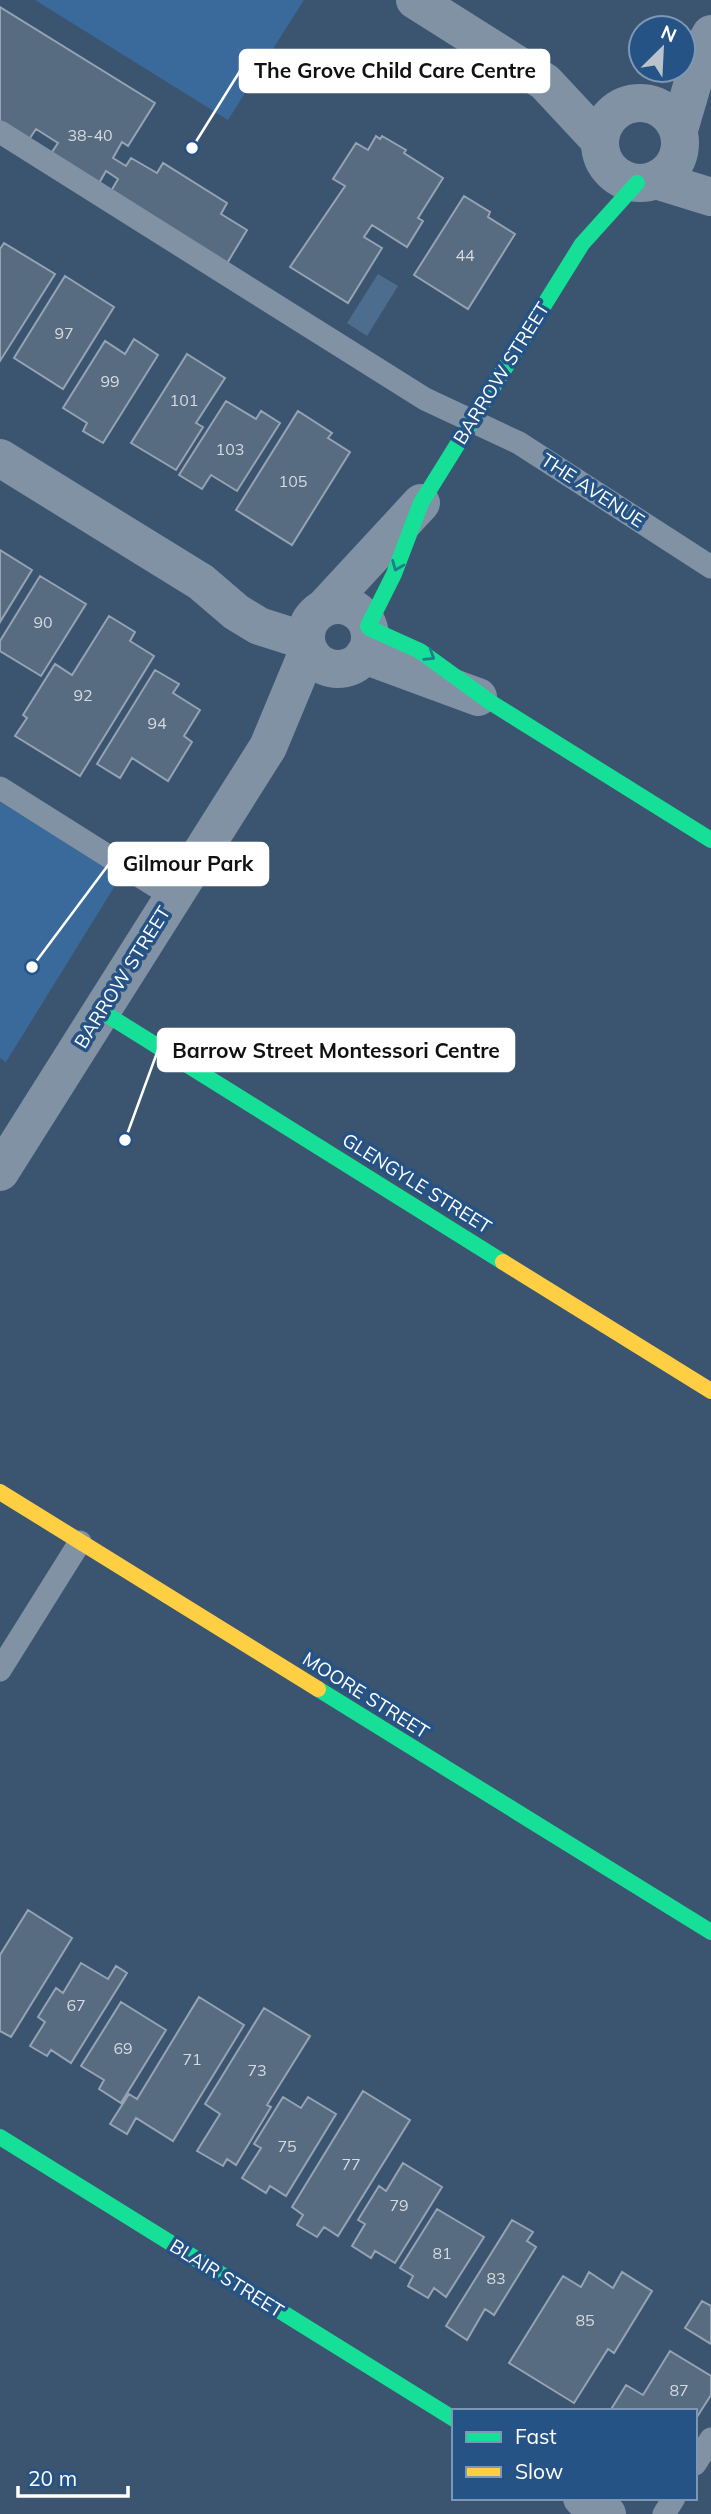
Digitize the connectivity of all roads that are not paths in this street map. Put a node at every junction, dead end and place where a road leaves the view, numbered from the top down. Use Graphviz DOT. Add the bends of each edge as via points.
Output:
graph roads {
  1 [pos="415,0"];
  2 [pos="544,82"];
  3 [pos="656,84"];
  4 [pos="688,84"];
  5 [pos="632,104"];
  6 [pos="0,132"];
  7 [pos="680,136"];
  8 [pos="603,153"];
  9 [pos="711,173"];
  10 [pos="647,182"];
  11 [pos="711,197"];
  12 [pos="582,244"];
  13 [pos="471,421"];
  14 [pos="0,458"];
  15 [pos="421,503"];
  16 [pos="711,567"];
  17 [pos="336,637"];
  18 [pos="486,700"];
  19 [pos="0,788"];
  20 [pos="711,840"];
  21 [pos="173,897"];
  22 [pos="100,1011"];
  23 [pos="13,1123"];
  24 [pos="0,1172"];
  25 [pos="711,1391"];
  26 [pos="0,1492"];
  27 [pos="80,1542"];
  28 [pos="0,1670"];
  29 [pos="711,1932"];
  30 [pos="0,2137"];
  31 [pos="452,2418"];
  32 [pos="711,2439"];
  33 [pos="697,2461"];
  34 [pos="585,2500"];
  35 [pos="607,2514"];
  1 -- 2 [label="street"];
  2 -- 5 [label="street"];
  2 -- 8 [label="street"];
  3 -- 5 [label="street"];
  4 -- 7 [label="street"];
  5 -- 7 [label="street" via="663,109"];
  5 -- 8 [label="street" via="607,119"];
  6 -- 13 [label="lane, THE AVENUE" via="425,399"];
  7 -- 9 [label="street"];
  7 -- 10 [label="street" via="675,164"];
  8 -- 10 [label="street" via="625,180"];
  8 -- 12 [label="street, BARROW STREET"];
  10 -- 11 [label="street"];
  10 -- 12 [label="street, BARROW STREET"];
  12 -- 13 [label="street, BARROW STREET"];
  13 -- 15 [label="street, BARROW STREET"];
  13 -- 16 [label="lane, THE AVENUE" via="519,443"];
  14 -- 17 [label="street" via="201,582"];
  15 -- 17 [label="street, BARROW STREET"];
  17 -- 18 [label="street"];
  17 -- 21 [label="street, BARROW STREET"];
  18 -- 20 [label="street"];
  19 -- 21 [label="lane"];
  21 -- 22 [label="street, BARROW STREET"];
  22 -- 23 [label="street, BARROW STREET"];
  22 -- 25 [label="street, GLENGYLE STREET"];
  23 -- 24 [label="street, BARROW STREET"];
  26 -- 27 [label="street, MOORE STREET"];
  27 -- 28 [label="lane"];
  27 -- 29 [label="street, MOORE STREET"];
  30 -- 31 [label="street, BLAIR STREET"];
  32 -- 33 [label="lane"];
  34 -- 35 [label="street"];
}
